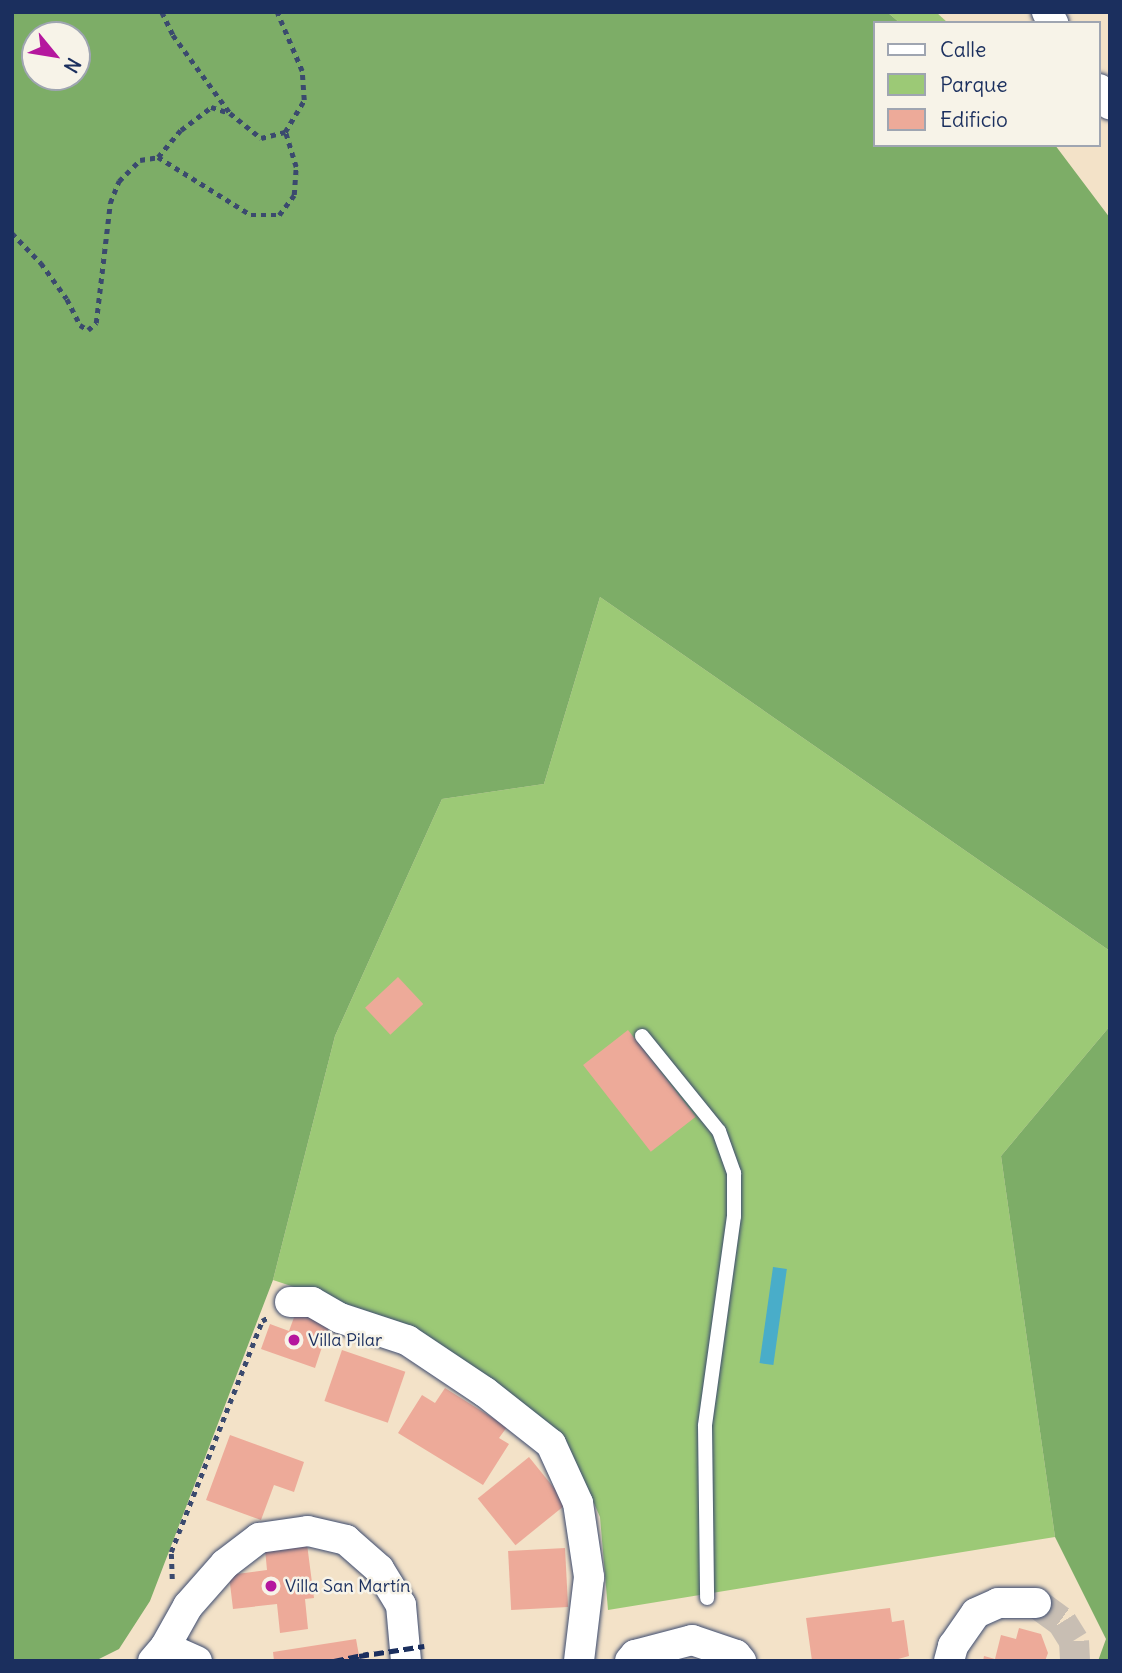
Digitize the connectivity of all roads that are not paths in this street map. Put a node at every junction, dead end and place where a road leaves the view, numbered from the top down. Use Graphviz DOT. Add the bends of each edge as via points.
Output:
graph roads {
  1 [pos="642,1036"];
  2 [pos="290,1302"];
  3 [pos="706,1598"];
  4 [pos="1035,1603"];
  5 [pos="159,1654"];
  6 [pos="197,1661"];
  7 [pos="405,1661"];
  8 [pos="579,1661"];
  9 [pos="631,1661"];
  10 [pos="741,1661"];
  11 [pos="949,1661"];
  1 -- 3 [label="lane" via="719,1131 734,1173 734,1216 705,1426"];
  2 -- 8 [label="street" via="312,1302 340,1318 407,1340 485,1392 551,1444 578,1503 589,1577"];
  4 -- 11 [label="street" via="998,1603 976,1614 953,1646"];
  5 -- 6 [label="street"];
  5 -- 7 [label="street" via="188,1606 225,1564 258,1538 307,1531 346,1540 379,1569 401,1605"];
  9 -- 10 [label="street" via="635,1655 707,1635"];
}
